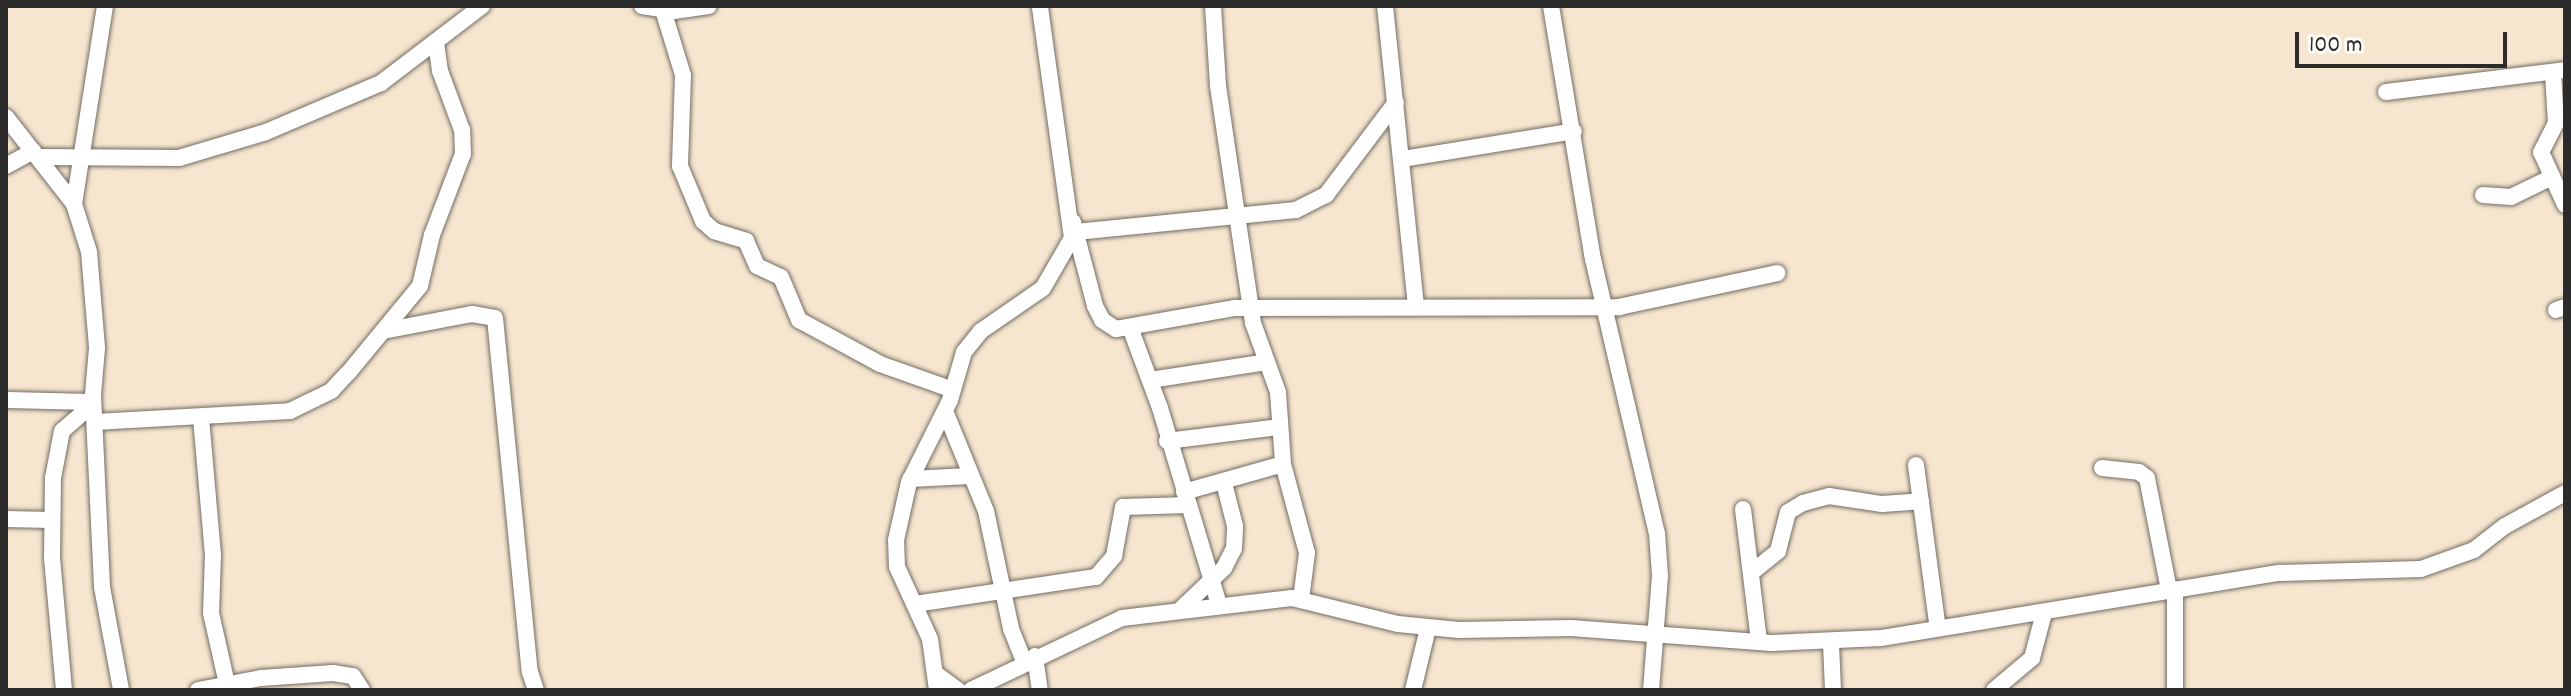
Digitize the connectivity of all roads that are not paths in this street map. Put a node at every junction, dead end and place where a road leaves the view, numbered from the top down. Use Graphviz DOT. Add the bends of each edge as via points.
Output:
graph roads {
  1 [pos="105,6"];
  2 [pos="482,6"];
  3 [pos="642,6"];
  4 [pos="709,6"];
  5 [pos="1040,6"];
  6 [pos="1213,6"];
  7 [pos="1385,6"];
  8 [pos="1551,6"];
  9 [pos="663,10"];
  10 [pos="436,42"];
  11 [pos="2559,71"];
  12 [pos="2386,92"];
  13 [pos="1396,102"];
  14 [pos="6,117"];
  15 [pos="1574,131"];
  16 [pos="35,154"];
  17 [pos="84,159"];
  18 [pos="1402,159"];
  19 [pos="6,166"];
  20 [pos="2552,177"];
  21 [pos="2483,195"];
  22 [pos="74,204"];
  23 [pos="2565,205"];
  24 [pos="1239,215"];
  25 [pos="1075,227"];
  26 [pos="1777,273"];
  27 [pos="1416,306"];
  28 [pos="1608,307"];
  29 [pos="1252,308"];
  30 [pos="1131,330"];
  31 [pos="383,331"];
  32 [pos="1267,362"];
  33 [pos="1150,380"];
  34 [pos="953,390"];
  35 [pos="6,400"];
  36 [pos="93,403"];
  37 [pos="945,411"];
  38 [pos="201,418"];
  39 [pos="95,422"];
  40 [pos="1280,427"];
  41 [pos="1189,438"];
  42 [pos="1167,441"];
  43 [pos="1283,464"];
  44 [pos="1916,465"];
  45 [pos="1176,468"];
  46 [pos="2102,468"];
  47 [pos="970,476"];
  48 [pos="910,479"];
  49 [pos="1224,483"];
  50 [pos="2565,493"];
  51 [pos="1186,498"];
  52 [pos="1921,501"];
  53 [pos="1743,509"];
  54 [pos="6,519"];
  55 [pos="51,520"];
  56 [pos="1751,573"];
  57 [pos="1212,581"];
  58 [pos="2172,589"];
  59 [pos="1004,593"];
  60 [pos="1301,599"];
  61 [pos="915,604"];
  62 [pos="1219,605"];
  63 [pos="1182,608"];
  64 [pos="2044,613"];
  65 [pos="1428,628"];
  66 [pos="1938,629"];
  67 [pos="1657,633"];
  68 [pos="1759,642"];
  69 [pos="1831,644"];
  70 [pos="1030,659"];
  71 [pos="936,682"];
  72 [pos="227,684"];
  73 [pos="64,690"];
  74 [pos="121,690"];
  75 [pos="198,690"];
  76 [pos="362,690"];
  77 [pos="536,690"];
  78 [pos="958,690"];
  79 [pos="971,690"];
  80 [pos="1040,690"];
  81 [pos="1413,690"];
  82 [pos="1651,690"];
  83 [pos="1833,690"];
  84 [pos="1994,690"];
  85 [pos="2175,690"];
  1 -- 17 [label="street"];
  2 -- 10 [label="street"];
  3 -- 9 [label="street"];
  4 -- 9 [label="street"];
  5 -- 25 [label="street" via="1050,98"];
  6 -- 24 [label="street" via="1218,86"];
  7 -- 13 [label="street"];
  8 -- 15 [label="street"];
  9 -- 34 [label="street" via="683,75 680,166 703,221 714,231 746,241 757,266 781,277 799,320 880,364"];
  10 -- 17 [label="street" via="381,83 266,132 179,158"];
  10 -- 31 [label="street" via="440,71 462,130 463,154 432,235 427,272"];
  11 -- 12 [label="street"];
  11 -- 20 [label="street" via="2556,123 2541,152"];
  13 -- 18 [label="street"];
  13 -- 24 [label="street" via="1326,195 1296,210"];
  14 -- 16 [label="street"];
  15 -- 18 [label="street"];
  15 -- 28 [label="street" via="1593,259"];
  16 -- 17 [label="street"];
  16 -- 19 [label="street"];
  16 -- 22 [label="street"];
  17 -- 22 [label="street"];
  18 -- 27 [label="street"];
  20 -- 21 [label="street" via="2511,197"];
  20 -- 23 [label="street"];
  22 -- 36 [label="street" via="89,252 98,374"];
  24 -- 25 [label="street"];
  24 -- 29 [label="street"];
  25 -- 30 [label="street" via="1102,320"];
  25 -- 34 [label="street" via="1070,246 1043,288 981,331 959,362"];
  26 -- 28 [label="street"];
  27 -- 28 [label="street"];
  27 -- 29 [label="street"];
  28 -- 67 [label="street" via="1657,533"];
  29 -- 30 [label="street" via="1215,310"];
  29 -- 32 [label="street"];
  30 -- 33 [label="street"];
  31 -- 38 [label="street" via="331,391 308,404 278,412"];
  31 -- 77 [label="street" via="472,314 495,318"];
  32 -- 33 [label="street"];
  32 -- 40 [label="street" via="1278,392"];
  33 -- 42 [label="street"];
  34 -- 37 [label="street"];
  35 -- 36 [label="street"];
  36 -- 39 [label="street"];
  36 -- 55 [label="street" via="59,439"];
  37 -- 47 [label="street"];
  37 -- 48 [label="street"];
  38 -- 39 [label="street" via="167,414"];
  38 -- 72 [label="street" via="213,554 211,613"];
  39 -- 74 [label="street" via="102,587"];
  40 -- 41 [label="street"];
  40 -- 43 [label="street"];
  41 -- 42 [label="street"];
  41 -- 45 [label="street"];
  42 -- 45 [label="street"];
  43 -- 49 [label="street"];
  43 -- 60 [label="street" via="1307,553"];
  44 -- 52 [label="street"];
  45 -- 51 [label="street"];
  46 -- 58 [label="street" via="2139,472 2147,478"];
  47 -- 48 [label="street"];
  47 -- 59 [label="street" via="999,554"];
  48 -- 61 [label="street" via="896,557"];
  49 -- 51 [label="street"];
  49 -- 57 [label="street" via="1235,526 1234,548"];
  50 -- 58 [label="street" via="2474,550 2421,569 2280,573"];
  51 -- 57 [label="street"];
  51 -- 59 [label="street" via="1123,507 1114,556 1102,574"];
  52 -- 56 [label="street" via="1882,504 1829,496 1803,503 1788,512 1778,551"];
  52 -- 66 [label="street"];
  53 -- 56 [label="street"];
  54 -- 55 [label="street"];
  55 -- 73 [label="street"];
  56 -- 68 [label="street"];
  57 -- 62 [label="street"];
  57 -- 63 [label="street"];
  58 -- 64 [label="street"];
  58 -- 85 [label="street"];
  59 -- 61 [label="street"];
  59 -- 70 [label="street"];
  60 -- 62 [label="street"];
  60 -- 65 [label="street"];
  61 -- 71 [label="street" via="930,639"];
  62 -- 63 [label="street"];
  63 -- 70 [label="street" via="1122,618"];
  64 -- 66 [label="street"];
  64 -- 84 [label="street" via="2032,658"];
  65 -- 67 [label="street"];
  65 -- 81 [label="street"];
  66 -- 69 [label="street"];
  67 -- 68 [label="street"];
  67 -- 82 [label="street"];
  68 -- 69 [label="street"];
  69 -- 83 [label="street"];
  70 -- 79 [label="street"];
  70 -- 80 [label="street"];
  71 -- 78 [label="street"];
  72 -- 75 [label="street"];
  72 -- 76 [label="street" via="333,673 353,676"];
}
